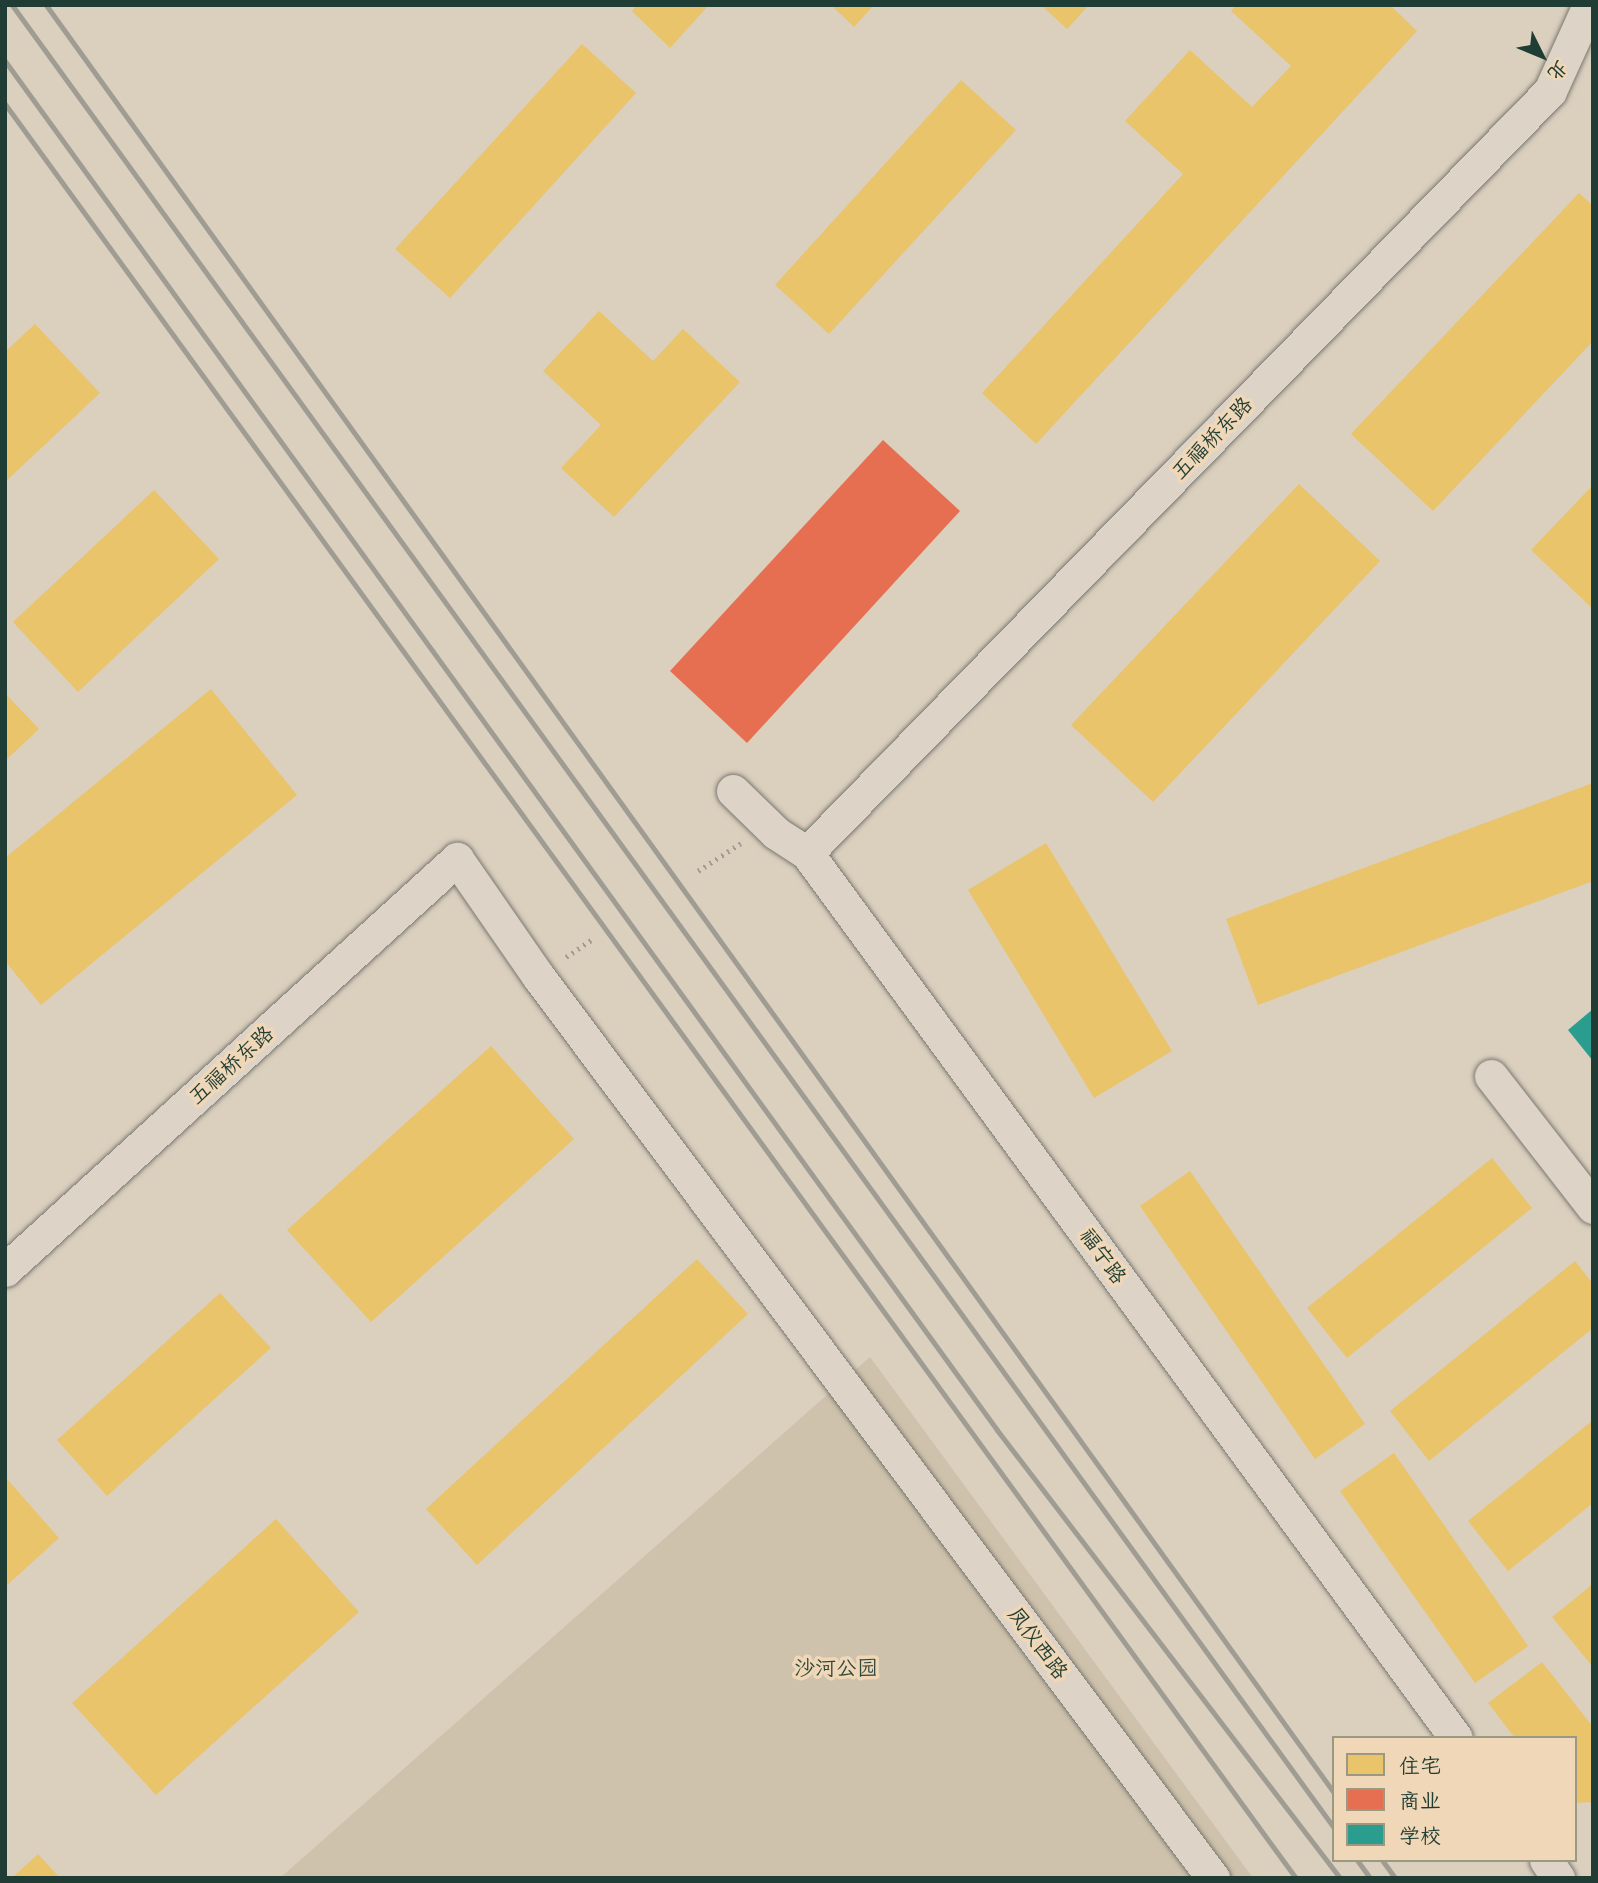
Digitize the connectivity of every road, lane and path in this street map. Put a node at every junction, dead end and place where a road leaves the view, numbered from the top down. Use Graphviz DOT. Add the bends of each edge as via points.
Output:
graph roads {
  1 [pos="1589,5"];
  2 [pos="733,791"];
  3 [pos="769,825"];
  4 [pos="807,853"];
  5 [pos="457,859"];
  6 [pos="698,871"];
  7 [pos="1490,1076"];
  8 [pos="1593,1207"];
  9 [pos="5,1270"];
  10 [pos="1455,1736"];
  11 [pos="1547,1862"];
  12 [pos="1213,1878"];
  13 [pos="1559,1878"];
  1 -- 4 [label="street, 五福桥东路" via="1550,91"];
  2 -- 3 [label="street, 福宁路"];
  3 -- 4 [label="street, 福宁路"];
  3 -- 6 [label="path"];
  4 -- 10 [label="street, 福宁路"];
  5 -- 9 [label="street, 五福桥东路"];
  5 -- 12 [label="street, 凤仪西路" via="538,976"];
  7 -- 8 [label="street"];
  11 -- 13 [label="street"];
}
